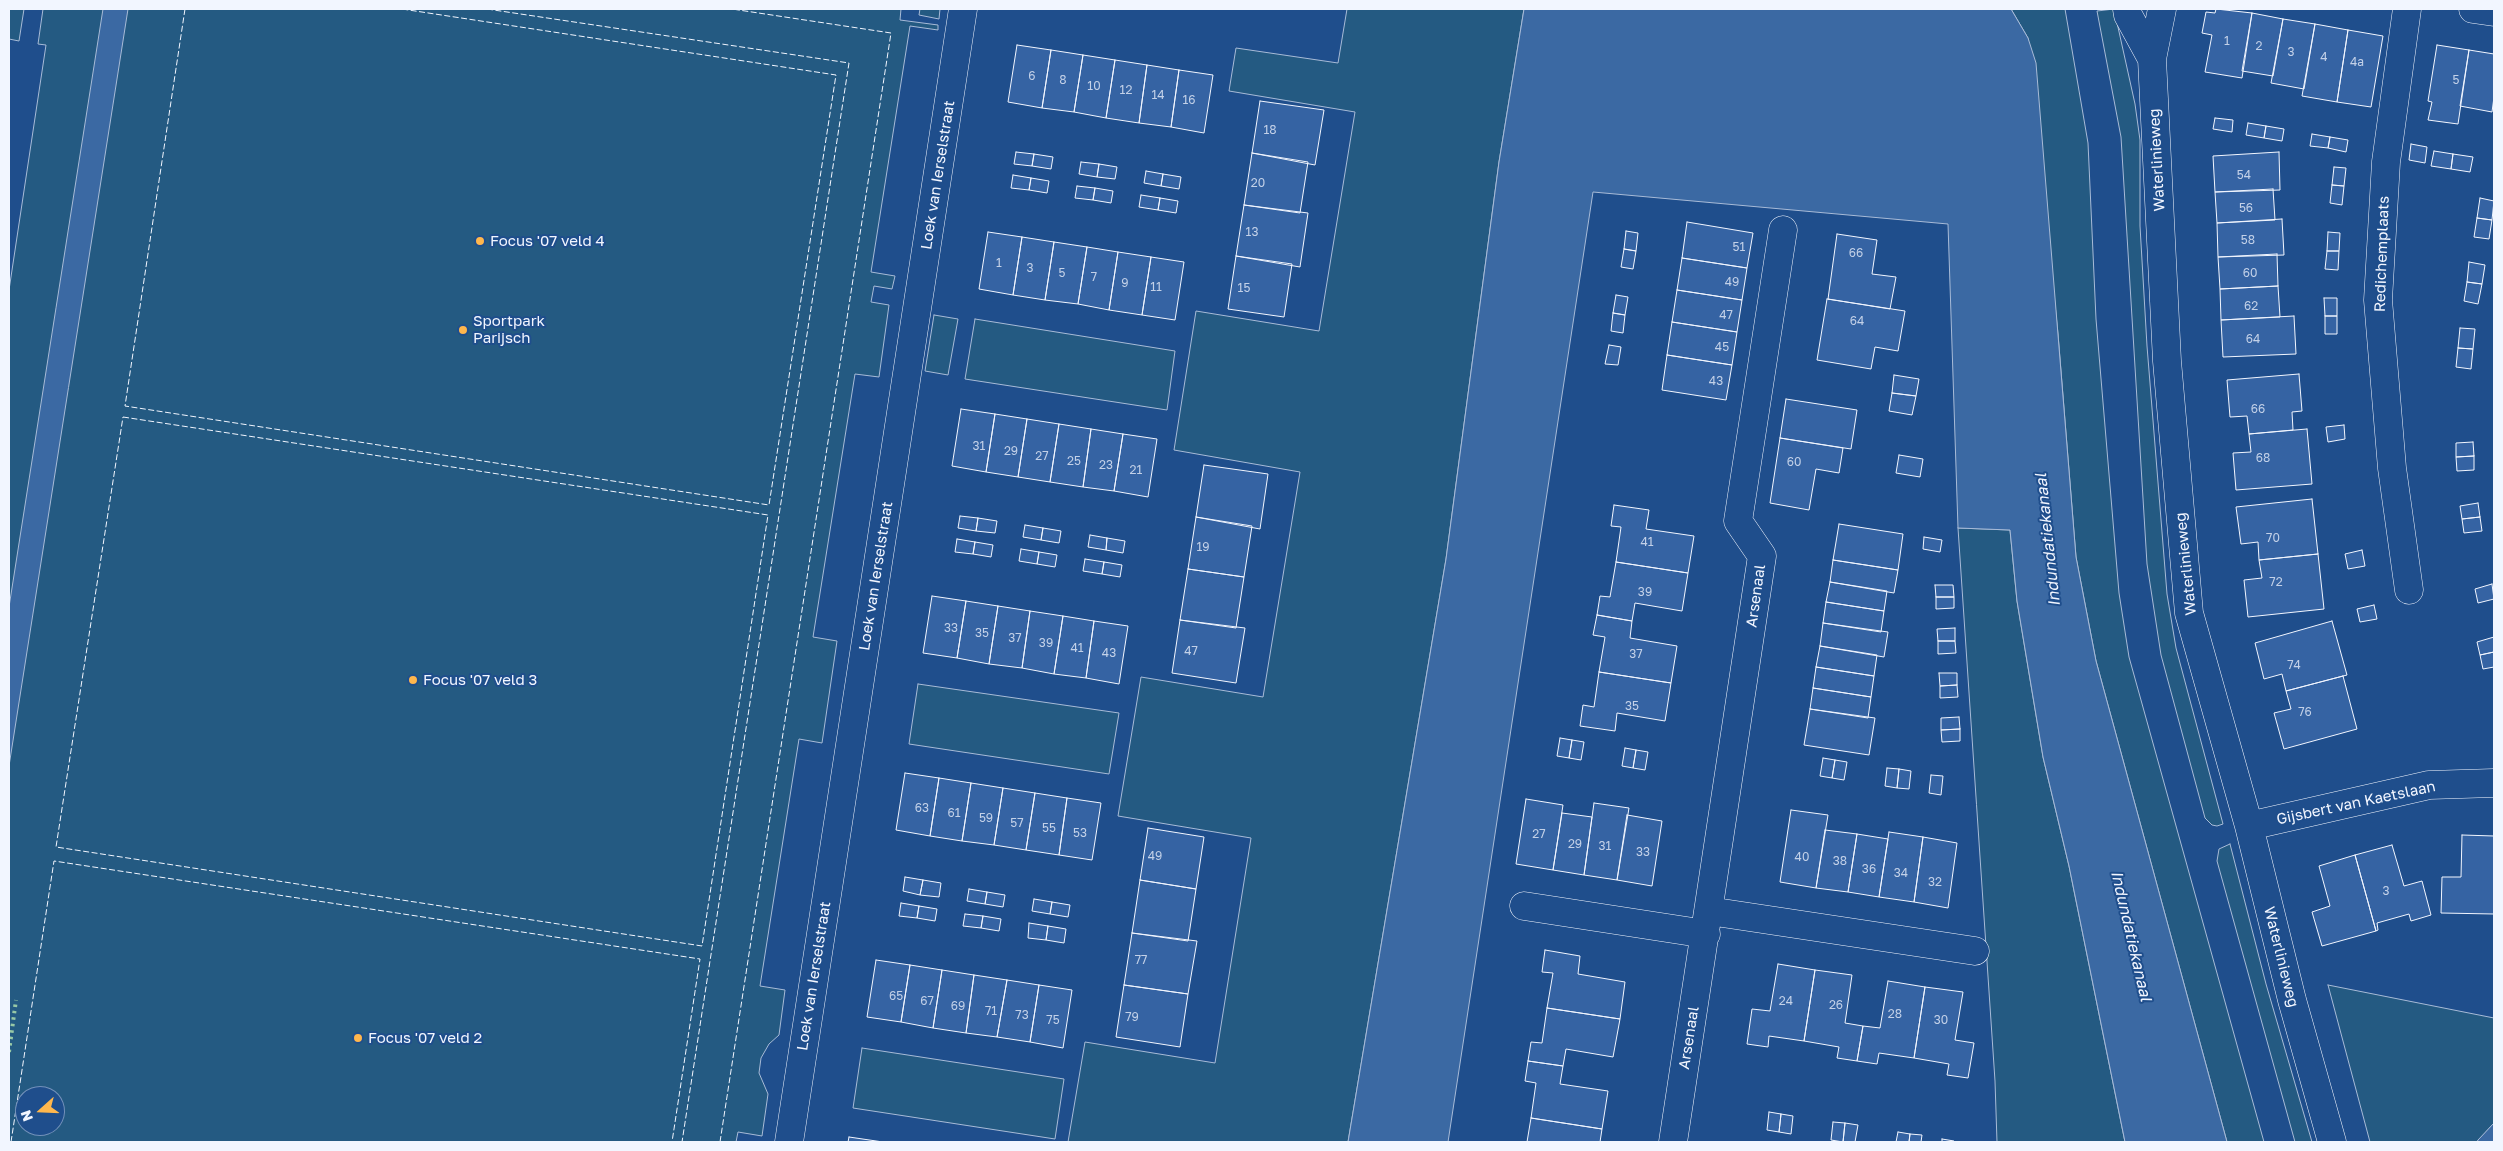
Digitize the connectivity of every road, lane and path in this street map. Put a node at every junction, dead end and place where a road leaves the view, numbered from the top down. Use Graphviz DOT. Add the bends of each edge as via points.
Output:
graph roads {
  1 [pos="963,9"];
  2 [pos="2128,9"];
  3 [pos="2162,9"];
  4 [pos="2407,9"];
  5 [pos="2473,9"];
  6 [pos="2494,12"];
  7 [pos="2152,59"];
  8 [pos="1783,230"];
  9 [pos="2409,590"];
  10 [pos="2494,783"];
  11 [pos="2248,826"];
  12 [pos="1524,906"];
  13 [pos="1707,922"];
  14 [pos="1975,951"];
  15 [pos="789,1142"];
  16 [pos="1673,1142"];
  17 [pos="2332,1142"];
  1 -- 15 [label="street, Loek van Ierselstraat"];
  2 -- 7 [label="street, Waterlinieweg" via="2128,15"];
  3 -- 7 [label="street, Waterlinieweg"];
  4 -- 9 [label="street, Redichemplaats" via="2386,162 2378,300 2392,468"];
  5 -- 6 [label="street"];
  7 -- 11 [label="street, Waterlinieweg" via="2167,361 2189,613"];
  8 -- 13 [label="street, Arsenaal" via="1738,521 1762,556"];
  10 -- 11 [label="street, Gijsbert van Kaetslaan" via="2429,785"];
  11 -- 17 [label="street, Waterlinieweg"];
  12 -- 13 [label="street"];
  13 -- 14 [label="street"];
  13 -- 16 [label="street, Arsenaal"];
}
